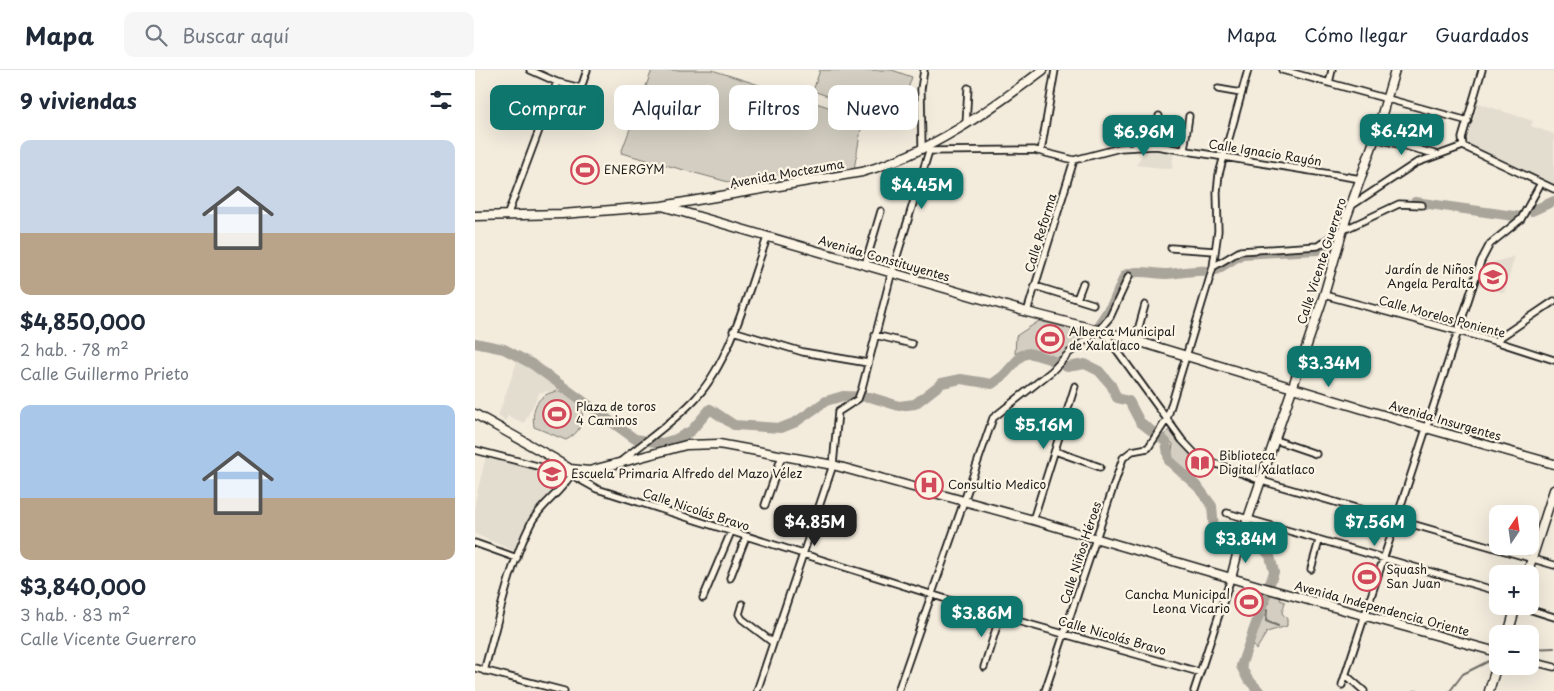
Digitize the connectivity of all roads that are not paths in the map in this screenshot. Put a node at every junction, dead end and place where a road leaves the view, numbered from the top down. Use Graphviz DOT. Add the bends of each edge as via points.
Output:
graph roads {
  1 [pos="530,70"];
  2 [pos="587,70"];
  3 [pos="924,70"];
  4 [pos="1043,70"];
  5 [pos="1055,70"];
  6 [pos="1248,70"];
  7 [pos="1282,70"];
  8 [pos="1308,70"];
  9 [pos="1332,70"];
  10 [pos="1395,70"];
  11 [pos="1482,70"];
  12 [pos="1306,77"];
  13 [pos="557,82"];
  14 [pos="1329,83"];
  15 [pos="968,88"];
  16 [pos="1218,89"];
  17 [pos="1241,93"];
  18 [pos="1386,98"];
  19 [pos="1159,116"];
  20 [pos="1189,116"];
  21 [pos="1468,121"];
  22 [pos="965,125"];
  23 [pos="1375,138"];
  24 [pos="1157,146"];
  25 [pos="1463,146"];
  26 [pos="927,149"];
  27 [pos="1184,150"];
  28 [pos="1041,151"];
  29 [pos="1435,154"];
  30 [pos="1223,155"];
  31 [pos="1074,160"];
  32 [pos="1361,179"];
  33 [pos="1541,183"];
  34 [pos="1554,189"];
  35 [pos="1422,205"];
  36 [pos="663,206"];
  37 [pos="1351,206"];
  38 [pos="881,211"];
  39 [pos="475,216"];
  40 [pos="507,216"];
  41 [pos="1343,230"];
  42 [pos="767,238"];
  43 [pos="1171,248"];
  44 [pos="1215,251"];
  45 [pos="865,265"];
  46 [pos="1213,267"];
  47 [pos="892,272"];
  48 [pos="1129,276"];
  49 [pos="1083,283"];
  50 [pos="1035,286"];
  51 [pos="1324,295"];
  52 [pos="1077,299"];
  53 [pos="1554,301"];
  54 [pos="1093,304"];
  55 [pos="1145,305"];
  56 [pos="1027,312"];
  57 [pos="1101,330"];
  58 [pos="733,331"];
  59 [pos="1457,333"];
  60 [pos="875,335"];
  61 [pos="1135,341"];
  62 [pos="1495,341"];
  63 [pos="912,344"];
  64 [pos="1185,357"];
  65 [pos="1554,360"];
  66 [pos="868,363"];
  67 [pos="1075,386"];
  68 [pos="1292,388"];
  69 [pos="475,414"];
  70 [pos="1167,420"];
  71 [pos="1425,428"];
  72 [pos="1275,440"];
  73 [pos="475,450"];
  74 [pos="1055,451"];
  75 [pos="1316,454"];
  76 [pos="782,456"];
  77 [pos="552,458"];
  78 [pos="619,462"];
  79 [pos="1554,464"];
  80 [pos="833,466"];
  81 [pos="1099,467"];
  82 [pos="596,468"];
  83 [pos="572,472"];
  84 [pos="1262,480"];
  85 [pos="1554,490"];
  86 [pos="963,502"];
  87 [pos="765,505"];
  88 [pos="1227,512"];
  89 [pos="1248,519"];
  90 [pos="1033,520"];
  91 [pos="1396,521"];
  92 [pos="731,532"];
  93 [pos="746,537"];
  94 [pos="1095,540"];
  95 [pos="1319,541"];
  96 [pos="475,543"];
  97 [pos="802,555"];
  98 [pos="517,558"];
  99 [pos="1532,559"];
  100 [pos="1383,560"];
  101 [pos="1530,565"];
  102 [pos="1554,565"];
  103 [pos="1311,569"];
  104 [pos="730,578"];
  105 [pos="1231,578"];
  106 [pos="1489,589"];
  107 [pos="932,594"];
  108 [pos="703,598"];
  109 [pos="742,604"];
  110 [pos="1539,612"];
  111 [pos="1365,615"];
  112 [pos="1000,616"];
  113 [pos="1554,617"];
  114 [pos="1065,633"];
  115 [pos="772,642"];
  116 [pos="1489,650"];
  117 [pos="1539,663"];
  118 [pos="984,667"];
  119 [pos="1554,667"];
  120 [pos="475,668"];
  121 [pos="484,671"];
  122 [pos="1199,672"];
  123 [pos="1494,675"];
  124 [pos="1345,676"];
  125 [pos="1342,685"];
  126 [pos="564,691"];
  127 [pos="757,691"];
  128 [pos="899,691"];
  129 [pos="1045,691"];
  130 [pos="1194,691"];
  131 [pos="1364,691"];
  132 [pos="1489,691"];
  1 -- 13 [label="street"];
  2 -- 13 [label="street" via="581,88"];
  3 -- 26 [label="street" via="921,89"];
  4 -- 22 [label="main road, Avenida Moctezuma"];
  5 -- 28 [label="street"];
  6 -- 17 [label="street"];
  7 -- 12 [label="street"];
  8 -- 12 [label="street"];
  9 -- 14 [label="street"];
  10 -- 18 [label="main road, Calle Vicente Guerrero"];
  11 -- 21 [label="street"];
  12 -- 14 [label="street"];
  13 -- 40 [label="street"];
  14 -- 18 [label="street"];
  15 -- 22 [label="street"];
  16 -- 17 [label="street"];
  17 -- 30 [label="street"];
  18 -- 21 [label="street"];
  18 -- 23 [label="main road, Calle Vicente Guerrero"];
  19 -- 24 [label="street"];
  20 -- 27 [label="street"];
  21 -- 25 [label="street" via="1462,138"];
  22 -- 26 [label="main road, Avenida Moctezuma"];
  23 -- 29 [label="street"];
  23 -- 32 [label="main road, Calle Vicente Guerrero"];
  24 -- 27 [label="street, Calle Ignacio Rayón"];
  24 -- 31 [label="street, Calle Ignacio Rayón" via="1120,148"];
  25 -- 29 [label="street"];
  25 -- 33 [label="street"];
  26 -- 28 [label="street, Calle Ignacio Rayón"];
  26 -- 36 [label="main road, Avenida Moctezuma" via="842,176"];
  26 -- 47 [label="street"];
  27 -- 30 [label="street, Calle Ignacio Rayón"];
  28 -- 31 [label="street, Calle Ignacio Rayón"];
  29 -- 37 [label="street" via="1401,171"];
  30 -- 32 [label="street, Calle Ignacio Rayón"];
  30 -- 44 [label="street" via="1217,192"];
  31 -- 50 [label="street, Calle Reforma"];
  32 -- 37 [label="main road, Calle Vicente Guerrero"];
  33 -- 34 [label="street"];
  33 -- 59 [label="street" via="1521,219 1490,244 1485,252"];
  35 -- 41 [label="street" via="1399,204"];
  36 -- 40 [label="main road, Avenida Moctezuma"];
  36 -- 42 [label="main road, Avenida Constituyentes"];
  37 -- 41 [label="main road, Calle Vicente Guerrero"];
  38 -- 45 [label="street"];
  39 -- 40 [label="main road, Avenida Moctezuma"];
  41 -- 46 [label="street" via="1314,247 1240,251"];
  41 -- 51 [label="main road, Calle Vicente Guerrero"];
  42 -- 45 [label="main road, Avenida Constituyentes"];
  42 -- 58 [label="street"];
  43 -- 44 [label="street"];
  44 -- 46 [label="street"];
  45 -- 47 [label="main road, Avenida Constituyentes"];
  46 -- 64 [label="street"];
  47 -- 56 [label="main road, Avenida Constituyentes"];
  47 -- 60 [label="street"];
  48 -- 57 [label="street"];
  49 -- 52 [label="street"];
  50 -- 52 [label="street"];
  50 -- 56 [label="street, Calle Reforma"];
  51 -- 59 [label="street, Calle Morelos Poniente"];
  51 -- 68 [label="main road, Calle Vicente Guerrero"];
  52 -- 54 [label="street"];
  53 -- 62 [label="street"];
  55 -- 61 [label="street"];
  56 -- 57 [label="main road, Avenida Constituyentes"];
  57 -- 61 [label="main road, Avenida Insurgentes"];
  57 -- 70 [label="street"];
  57 -- 86 [label="street" via="993,418"];
  58 -- 66 [label="street" via="803,352"];
  58 -- 78 [label="street" via="703,389 685,409"];
  59 -- 62 [label="street, Calle Morelos Poniente"];
  59 -- 71 [label="street"];
  60 -- 63 [label="street"];
  60 -- 66 [label="street"];
  61 -- 64 [label="main road, Avenida Insurgentes"];
  62 -- 65 [label="street, Calle Morelos Poniente"];
  64 -- 68 [label="main road, Avenida Insurgentes"];
  64 -- 70 [label="street"];
  66 -- 80 [label="street" via="858,399 838,412"];
  67 -- 74 [label="street"];
  68 -- 71 [label="main road, Avenida Insurgentes"];
  68 -- 72 [label="main road, Calle Vicente Guerrero"];
  69 -- 77 [label="main road"];
  70 -- 84 [label="street" via="1198,457"];
  70 -- 94 [label="street, Calle Niños Héroes" via="1148,448 1132,450 1125,455"];
  71 -- 79 [label="main road, Avenida Insurgentes"];
  71 -- 91 [label="street"];
  72 -- 75 [label="street"];
  72 -- 84 [label="main road, Calle Vicente Guerrero"];
  73 -- 83 [label="street, Calle Nicolás Bravo"];
  74 -- 81 [label="street"];
  74 -- 90 [label="street"];
  76 -- 78 [label="main road, Avenida Independencia Oriente" via="701,444"];
  76 -- 80 [label="main road, Avenida Independencia Oriente"];
  76 -- 87 [label="street"];
  77 -- 82 [label="main road" via="574,466"];
  77 -- 83 [label="main road"];
  78 -- 82 [label="main road, Avenida Independencia Oriente"];
  80 -- 86 [label="main road, Avenida Independencia Oriente"];
  80 -- 97 [label="street"];
  82 -- 83 [label="main road"];
  83 -- 92 [label="street, Calle Nicolás Bravo" via="597,489"];
  83 -- 98 [label="street" via="535,516"];
  84 -- 89 [label="main road, Calle Vicente Guerrero"];
  84 -- 91 [label="street"];
  85 -- 99 [label="main road"];
  86 -- 90 [label="main road, Avenida Independencia Oriente"];
  86 -- 107 [label="street"];
  88 -- 89 [label="street"];
  89 -- 95 [label="street"];
  89 -- 105 [label="main road, Calle Vicente Guerrero"];
  90 -- 94 [label="main road, Avenida Independencia Oriente"];
  91 -- 99 [label="street"];
  91 -- 100 [label="street"];
  92 -- 93 [label="street, Calle Nicolás Bravo"];
  92 -- 108 [label="street"];
  93 -- 97 [label="street, Calle Nicolás Bravo"];
  93 -- 104 [label="street"];
  94 -- 105 [label="main road, Avenida Independencia Oriente"];
  94 -- 114 [label="street, Calle Niños Héroes"];
  95 -- 100 [label="street"];
  95 -- 103 [label="street"];
  96 -- 98 [label="street"];
  97 -- 107 [label="street, Calle Nicolás Bravo"];
  97 -- 115 [label="street"];
  98 -- 121 [label="street"];
  99 -- 101 [label="main road"];
  99 -- 102 [label="street"];
  100 -- 106 [label="street"];
  100 -- 111 [label="street"];
  105 -- 111 [label="main road, Avenida Independencia Oriente"];
  105 -- 122 [label="street, Calle Vicente Guerrero"];
  107 -- 112 [label="street, Calle Nicolás Bravo"];
  107 -- 128 [label="street"];
  109 -- 115 [label="street" via="739,614 742,619"];
  110 -- 113 [label="street"];
  111 -- 116 [label="main road, Avenida Independencia Oriente"];
  111 -- 124 [label="street"];
  112 -- 114 [label="street, Calle Nicolás Bravo"];
  112 -- 118 [label="street"];
  114 -- 122 [label="street, Calle Nicolás Bravo"];
  114 -- 129 [label="street, Calle Niños Héroes"];
  115 -- 127 [label="street"];
  117 -- 119 [label="street"];
  120 -- 121 [label="street"];
  121 -- 126 [label="street"];
  122 -- 130 [label="street, Calle Vicente Guerrero"];
  123 -- 132 [label="main road"];
  124 -- 125 [label="street"];
  124 -- 131 [label="street"];
}
